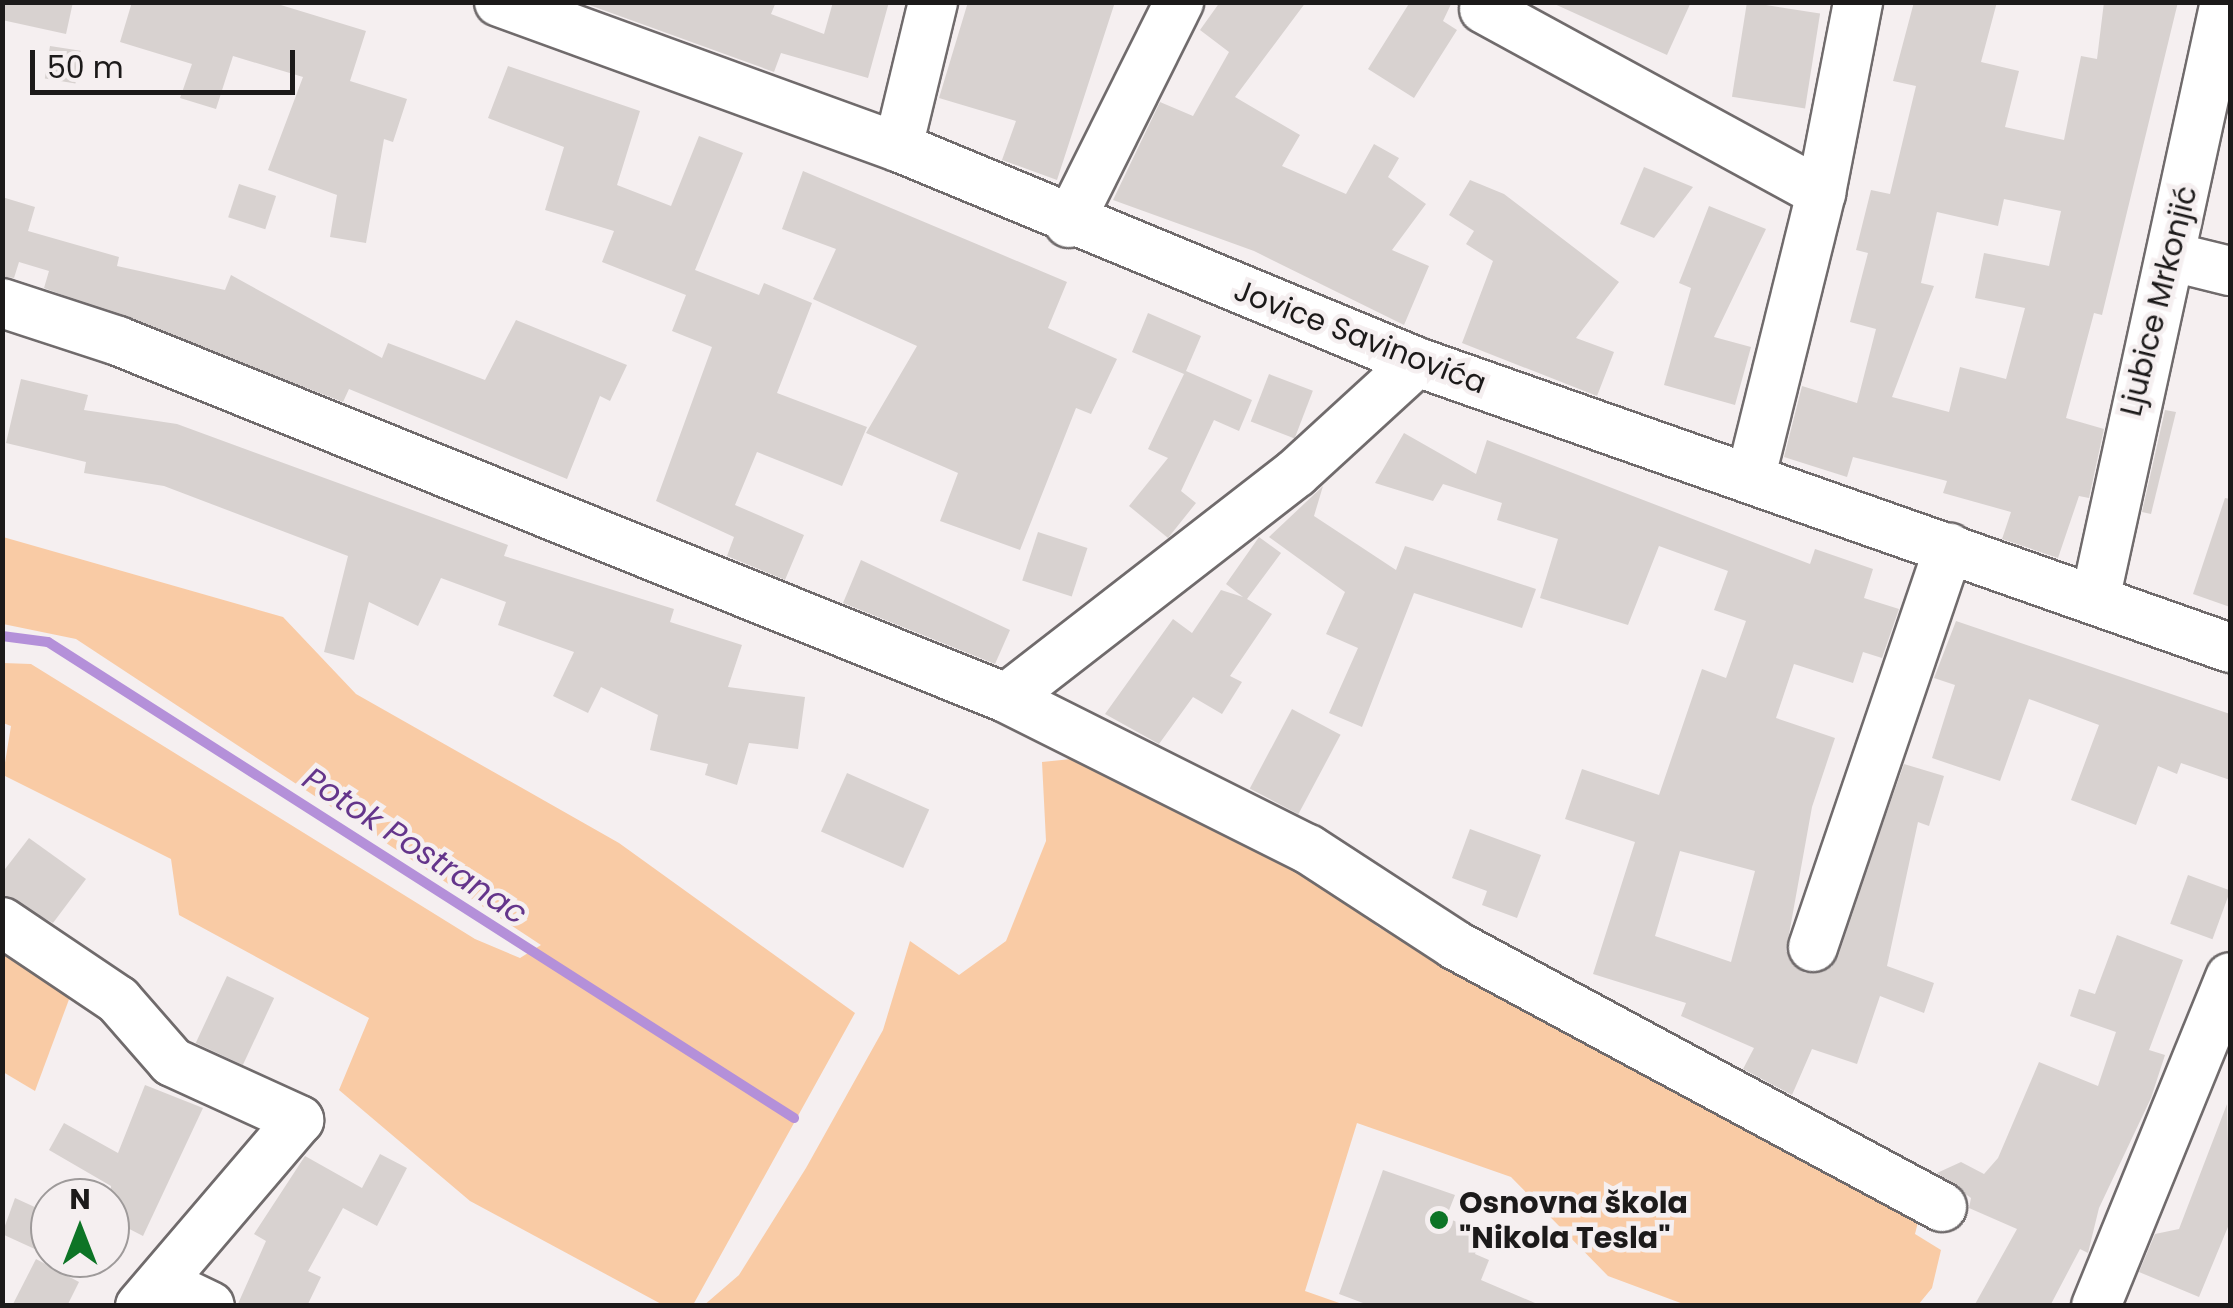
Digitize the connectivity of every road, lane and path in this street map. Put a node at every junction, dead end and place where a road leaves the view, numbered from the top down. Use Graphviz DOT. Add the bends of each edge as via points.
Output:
graph roads {
  1 [pos="499,2"];
  2 [pos="933,2"];
  3 [pos="1179,2"];
  4 [pos="1858,2"];
  5 [pos="2224,2"];
  6 [pos="1484,9"];
  7 [pos="898,146"];
  8 [pos="1821,193"];
  9 [pos="1069,223"];
  10 [pos="2173,257"];
  11 [pos="2230,271"];
  12 [pos="2,303"];
  13 [pos="1417,362"];
  14 [pos="1752,476"];
  15 [pos="1949,547"];
  16 [pos="2095,600"];
  17 [pos="2230,648"];
  18 [pos="1006,698"];
  19 [pos="2,922"];
  20 [pos="1813,947"];
  21 [pos="2230,977"];
  22 [pos="1942,1207"];
  23 [pos="151,1294"];
  24 [pos="210,1306"];
  25 [pos="2096,1306"];
  1 -- 7 [label="street, Jovice Savinovića"];
  2 -- 7 [label="street"];
  3 -- 9 [label="street"];
  4 -- 8 [label="street"];
  5 -- 10 [label="street, Ljubice Mrkonjić"];
  6 -- 8 [label="street"];
  7 -- 9 [label="street, Jovice Savinovića"];
  8 -- 14 [label="street"];
  9 -- 13 [label="street, Jovice Savinovića"];
  10 -- 11 [label="street"];
  10 -- 16 [label="street, Ljubice Mrkonjić"];
  12 -- 18 [label="street" via="118,340"];
  13 -- 14 [label="street, Jovice Savinovića"];
  13 -- 18 [label="street" via="1296,473"];
  14 -- 15 [label="street, Jovice Savinovića"];
  15 -- 16 [label="street, Jovice Savinovića"];
  15 -- 20 [label="street"];
  16 -- 17 [label="street, Jovice Savinovića"];
  18 -- 22 [label="street" via="1308,849 1455,945"];
  19 -- 23 [label="street" via="118,1000 172,1062 300,1120"];
  21 -- 25 [label="street"];
  23 -- 24 [label="street"];
}
